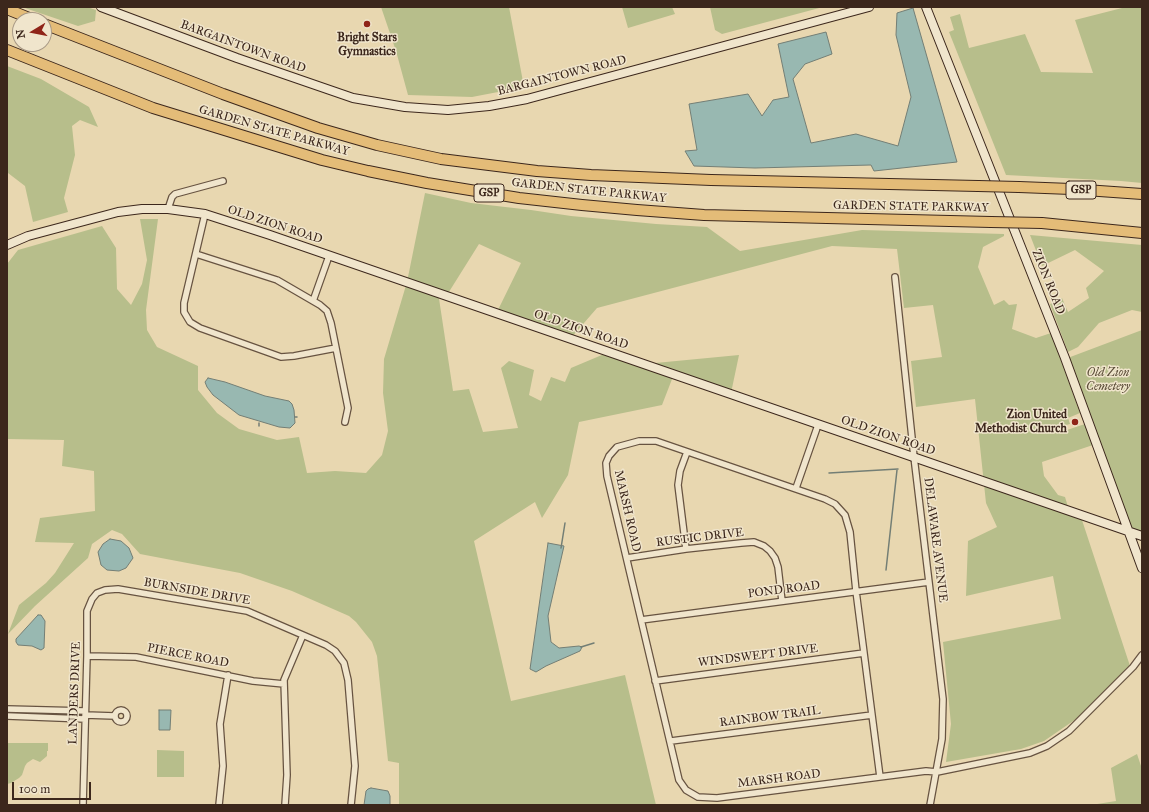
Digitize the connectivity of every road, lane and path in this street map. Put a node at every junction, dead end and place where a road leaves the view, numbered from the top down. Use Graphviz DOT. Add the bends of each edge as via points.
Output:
graph roads {
  1 [pos="101,7"];
  2 [pos="869,7"];
  3 [pos="926,7"];
  4 [pos="52,27"];
  5 [pos="7,50"];
  6 [pos="223,181"];
  7 [pos="1142,194"];
  8 [pos="168,209"];
  9 [pos="205,214"];
  10 [pos="1142,233"];
  11 [pos="7,245"];
  12 [pos="196,254"];
  13 [pos="329,256"];
  14 [pos="895,277"];
  15 [pos="313,301"];
  16 [pos="336,348"];
  17 [pos="345,422"];
  18 [pos="818,425"];
  19 [pos="687,452"];
  20 [pos="914,457"];
  21 [pos="796,488"];
  22 [pos="1129,531"];
  23 [pos="1142,536"];
  24 [pos="686,549"];
  25 [pos="627,558"];
  26 [pos="1142,568"];
  27 [pos="929,582"];
  28 [pos="105,590"];
  29 [pos="856,591"];
  30 [pos="782,601"];
  31 [pos="641,620"];
  32 [pos="303,635"];
  33 [pos="864,653"];
  34 [pos="1142,655"];
  35 [pos="87,656"];
  36 [pos="228,675"];
  37 [pos="655,680"];
  38 [pos="284,684"];
  39 [pos="7,709"];
  40 [pos="85,715"];
  41 [pos="872,715"];
  42 [pos="7,716"];
  43 [pos="115,716"];
  44 [pos="670,741"];
  45 [pos="937,772"];
  46 [pos="880,777"];
  47 [pos="83,805"];
  48 [pos="219,805"];
  49 [pos="285,805"];
  50 [pos="351,805"];
  51 [pos="930,805"];
  1 -- 2 [label="street, BARGAINTOWN ROAD" via="353,98 391,106 448,110 532,98"];
  3 -- 22 [label="street, ZION ROAD" via="1048,316"];
  4 -- 7 [label="highway, GARDEN STATE PARKWAY / GSP, bridge" via="310,126 441,159 537,171 598,175 1019,187"];
  5 -- 10 [label="highway, GARDEN STATE PARKWAY / GSP, bridge" via="154,108 322,160 427,183 519,198 711,215 1042,223"];
  6 -- 8 [label="street" via="173,195"];
  8 -- 9 [label="street, OLD ZION ROAD"];
  8 -- 11 [label="street, OLD ZION ROAD" via="118,212 28,236"];
  9 -- 12 [label="street"];
  9 -- 13 [label="street, OLD ZION ROAD"];
  12 -- 15 [label="street" via="277,280"];
  12 -- 16 [label="street" via="183,305 193,325 281,357"];
  13 -- 15 [label="street"];
  13 -- 18 [label="street, OLD ZION ROAD"];
  14 -- 20 [label="street, DELAWARE AVENUE"];
  15 -- 16 [label="street" via="328,314"];
  16 -- 17 [label="street" via="348,408"];
  18 -- 20 [label="street, OLD ZION ROAD"];
  18 -- 21 [label="street"];
  19 -- 21 [label="street, MARSH ROAD"];
  19 -- 24 [label="street" via="678,485"];
  19 -- 25 [label="street, MARSH ROAD" via="646,440 617,447 609,456 606,463 607,476"];
  20 -- 22 [label="street, OLD ZION ROAD"];
  20 -- 27 [label="street, DELAWARE AVENUE"];
  21 -- 29 [label="street, MARSH ROAD" via="836,504 845,516 850,532"];
  22 -- 23 [label="street, OLD ZION ROAD"];
  22 -- 26 [label="street, ZION ROAD"];
  24 -- 25 [label="street, RUSTIC DRIVE"];
  24 -- 30 [label="street, RUSTIC DRIVE" via="754,542 764,546 775,558 778,567"];
  25 -- 31 [label="street, MARSH ROAD"];
  27 -- 29 [label="street, POND ROAD"];
  27 -- 45 [label="street, DELAWARE AVENUE" via="943,699 942,739"];
  28 -- 32 [label="street, BURNSIDE DRIVE" via="118,589 247,611"];
  28 -- 35 [label="street, LANDERS DRIVE" via="94,596 87,611"];
  29 -- 30 [label="street, POND ROAD"];
  29 -- 33 [label="street, MARSH ROAD"];
  30 -- 31 [label="street, POND ROAD"];
  31 -- 37 [label="street, MARSH ROAD"];
  32 -- 38 [label="street"];
  32 -- 50 [label="street, BURNSIDE DRIVE" via="333,650 341,657 345,666 355,766"];
  33 -- 37 [label="street, WINDSWEPT DRIVE"];
  33 -- 41 [label="street, MARSH ROAD"];
  34 -- 45 [label="street, MARSH ROAD" via="1082,720 1055,741 1025,754"];
  35 -- 36 [label="street, PIERCE ROAD" via="136,658"];
  35 -- 40 [label="street, LANDERS DRIVE"];
  36 -- 38 [label="street, PIERCE ROAD"];
  36 -- 48 [label="street" via="220,724 223,766"];
  37 -- 44 [label="street, MARSH ROAD"];
  38 -- 49 [label="street" via="287,775"];
  39 -- 40 [label="street"];
  40 -- 42 [label="street"];
  40 -- 43 [label="street"];
  40 -- 47 [label="street, LANDERS DRIVE"];
  41 -- 44 [label="street, RAINBOW TRAIL"];
  41 -- 46 [label="street, MARSH ROAD"];
  44 -- 46 [label="street, MARSH ROAD" via="682,786 691,794 704,798"];
  45 -- 46 [label="street, MARSH ROAD"];
  45 -- 51 [label="street, DELAWARE AVENUE"];
}
